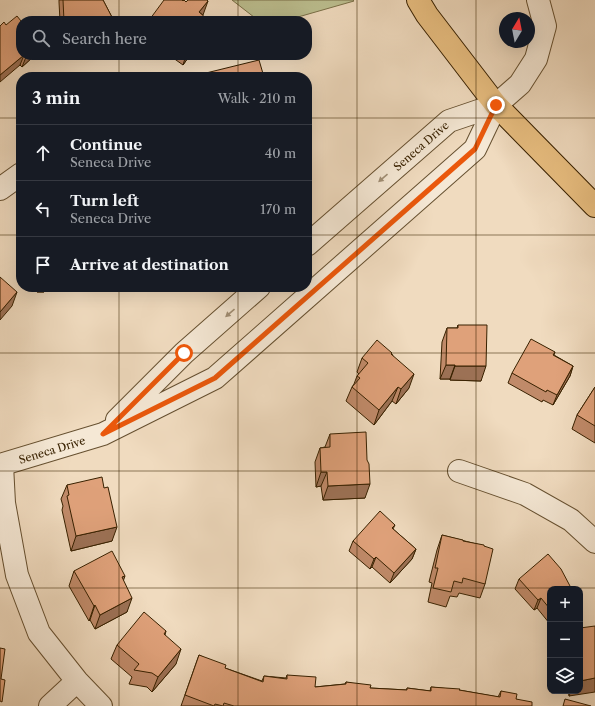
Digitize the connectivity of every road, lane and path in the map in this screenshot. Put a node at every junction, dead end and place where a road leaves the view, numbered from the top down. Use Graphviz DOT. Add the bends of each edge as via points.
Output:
graph roads {
  1 [pos="418,0"];
  2 [pos="538,0"];
  3 [pos="496,105"];
  4 [pos="16,178"];
  5 [pos="0,189"];
  6 [pos="595,206"];
  7 [pos="312,241"];
  8 [pos="253,292"];
  9 [pos="103,434"];
  10 [pos="1,465"];
  11 [pos="459,471"];
  12 [pos="595,542"];
  13 [pos="77,681"];
  14 [pos="50,706"];
  15 [pos="101,706"];
  1 -- 3 [label="main road"];
  2 -- 3 [label="street" via="545,26 536,59 520,84"];
  3 -- 6 [label="main road"];
  3 -- 7 [label="street, Seneca Drive, one-way" via="449,121"];
  3 -- 9 [label="street, Seneca Drive" via="475,149 215,378"];
  4 -- 5 [label="street"];
  8 -- 9 [label="street, Seneca Drive, one-way" via="184,353"];
  9 -- 10 [label="street, Seneca Drive"];
  10 -- 13 [label="street" via="4,503 17,575 39,633"];
  11 -- 12 [label="street" via="525,494 571,520"];
  13 -- 14 [label="street"];
  13 -- 15 [label="street"];
}
